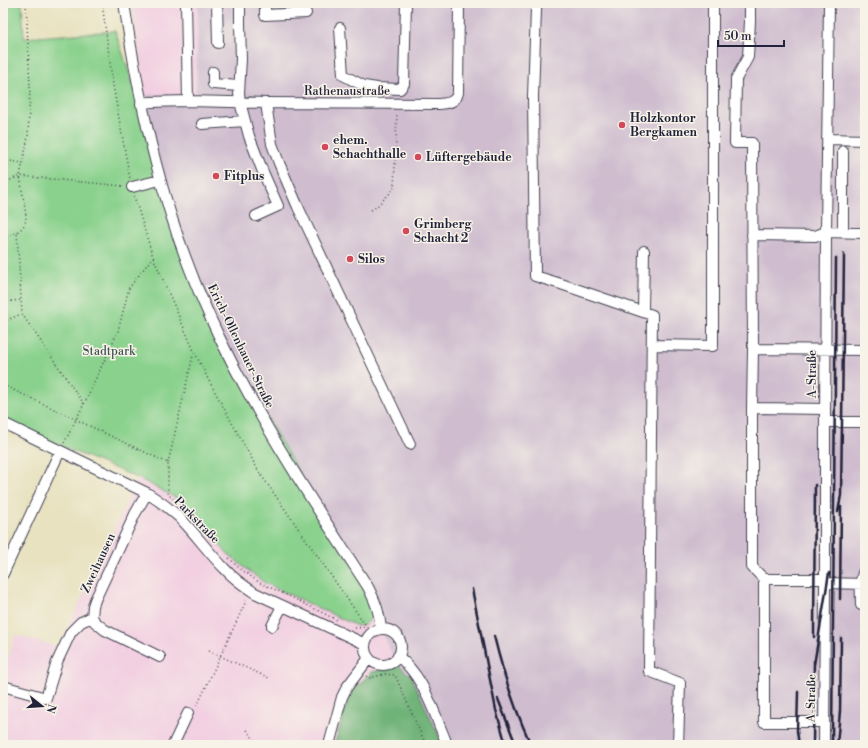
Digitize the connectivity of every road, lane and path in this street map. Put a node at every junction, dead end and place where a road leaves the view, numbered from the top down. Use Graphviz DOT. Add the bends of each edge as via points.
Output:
graph roads {
  1 [pos="26,3"];
  2 [pos="102,3"];
  3 [pos="124,3"];
  4 [pos="186,3"];
  5 [pos="217,3"];
  6 [pos="240,3"];
  7 [pos="265,3"];
  8 [pos="406,3"];
  9 [pos="459,3"];
  10 [pos="537,3"];
  11 [pos="713,3"];
  12 [pos="750,3"];
  13 [pos="829,3"];
  14 [pos="306,13"];
  15 [pos="340,28"];
  16 [pos="218,43"];
  17 [pos="213,72"];
  18 [pos="239,86"];
  19 [pos="188,101"];
  20 [pos="240,102"];
  21 [pos="266,103"];
  22 [pos="141,104"];
  23 [pos="398,104"];
  24 [pos="245,121"];
  25 [pos="202,124"];
  26 [pos="828,139"];
  27 [pos="865,140"];
  28 [pos="844,151"];
  29 [pos="3,160"];
  30 [pos="23,163"];
  31 [pos="20,176"];
  32 [pos="160,180"];
  33 [pos="3,183"];
  34 [pos="132,187"];
  35 [pos="371,210"];
  36 [pos="256,216"];
  37 [pos="17,232"];
  38 [pos="826,232"];
  39 [pos="843,232"];
  40 [pos="865,233"];
  41 [pos="752,235"];
  42 [pos="3,239"];
  43 [pos="644,251"];
  44 [pos="153,257"];
  45 [pos="21,300"];
  46 [pos="3,302"];
  47 [pos="643,312"];
  48 [pos="22,314"];
  49 [pos="3,322"];
  50 [pos="652,345"];
  51 [pos="753,349"];
  52 [pos="825,349"];
  53 [pos="865,350"];
  54 [pos="194,351"];
  55 [pos="3,385"];
  56 [pos="84,404"];
  57 [pos="752,408"];
  58 [pos="825,409"];
  59 [pos="75,420"];
  60 [pos="825,422"];
  61 [pos="865,422"];
  62 [pos="3,423"];
  63 [pos="410,444"];
  64 [pos="60,451"];
  65 [pos="168,463"];
  66 [pos="147,493"];
  67 [pos="174,499"];
  68 [pos="197,521"];
  69 [pos="210,537"];
  70 [pos="228,557"];
  71 [pos="865,569"];
  72 [pos="3,574"];
  73 [pos="764,579"];
  74 [pos="825,581"];
  75 [pos="863,584"];
  76 [pos="248,598"];
  77 [pos="862,601"];
  78 [pos="282,606"];
  79 [pos="92,617"];
  80 [pos="341,622"];
  81 [pos="272,626"];
  82 [pos="355,628"];
  83 [pos="373,630"];
  84 [pos="365,644"];
  85 [pos="209,651"];
  86 [pos="220,656"];
  87 [pos="398,656"];
  88 [pos="160,657"];
  89 [pos="369,658"];
  90 [pos="360,670"];
  91 [pos="271,679"];
  92 [pos="3,686"];
  93 [pos="197,706"];
  94 [pos="188,713"];
  95 [pos="824,722"];
  96 [pos="248,730"];
  97 [pos="173,745"];
  98 [pos="258,745"];
  99 [pos="329,745"];
  100 [pos="426,745"];
  101 [pos="447,745"];
  102 [pos="678,745"];
  103 [pos="824,745"];
  1 -- 30 [label="path" via="30,87 28,137"];
  2 -- 34 [label="path" via="113,85"];
  3 -- 22 [label="street, Erich-Ollenhauer-Straße"];
  4 -- 19 [label="street"];
  5 -- 16 [label="street"];
  6 -- 18 [label="street"];
  7 -- 14 [label="street" via="265,15"];
  8 -- 15 [label="street" via="404,84 400,88 364,86 343,75"];
  9 -- 23 [label="street, Rathenaustraße" via="456,99 439,104"];
  10 -- 47 [label="street" via="533,96 535,276"];
  11 -- 50 [label="street" via="713,346"];
  12 -- 41 [label="street" via="748,57 736,79 735,143 752,143"];
  13 -- 26 [label="street, A-Straße"];
  17 -- 18 [label="street" via="213,84"];
  18 -- 20 [label="street"];
  19 -- 20 [label="street, Rathenaustraße"];
  19 -- 22 [label="street, Rathenaustraße"];
  20 -- 21 [label="street, Rathenaustraße"];
  20 -- 24 [label="street"];
  21 -- 23 [label="street, Rathenaustraße"];
  21 -- 63 [label="street" via="272,144 279,163"];
  22 -- 32 [label="street, Erich-Ollenhauer-Straße"];
  23 -- 35 [label="path" via="394,190"];
  24 -- 25 [label="street"];
  24 -- 36 [label="street" via="278,206"];
  26 -- 27 [label="street"];
  26 -- 38 [label="street, A-Straße"];
  28 -- 39 [label="street"];
  29 -- 30 [label="path"];
  30 -- 31 [label="path"];
  31 -- 33 [label="path"];
  31 -- 34 [label="path"];
  31 -- 37 [label="path" via="26,222"];
  32 -- 34 [label="street"];
  32 -- 83 [label="street, Erich-Ollenhauer-Straße" via="174,226 208,315 262,420 368,587 379,614"];
  34 -- 44 [label="path"];
  37 -- 42 [label="path"];
  37 -- 45 [label="path"];
  38 -- 39 [label="street"];
  38 -- 41 [label="street" via="816,236"];
  38 -- 52 [label="street, A-Straße"];
  39 -- 40 [label="street"];
  41 -- 51 [label="street"];
  43 -- 47 [label="street"];
  44 -- 54 [label="path"];
  44 -- 56 [label="path" via="129,288 118,331"];
  45 -- 46 [label="path"];
  45 -- 48 [label="path"];
  47 -- 50 [label="street" via="652,315"];
  48 -- 49 [label="path"];
  48 -- 56 [label="path"];
  50 -- 102 [label="street" via="648,671 680,683"];
  51 -- 52 [label="street"];
  51 -- 57 [label="street"];
  52 -- 53 [label="street"];
  52 -- 58 [label="street, A-Straße"];
  54 -- 65 [label="path"];
  54 -- 83 [label="path" via="259,472"];
  55 -- 59 [label="path"];
  56 -- 59 [label="path"];
  57 -- 58 [label="street"];
  57 -- 73 [label="street" via="752,567"];
  58 -- 60 [label="street, A-Straße"];
  59 -- 64 [label="path"];
  59 -- 65 [label="path"];
  60 -- 61 [label="street"];
  60 -- 74 [label="street, A-Straße"];
  62 -- 64 [label="street, Parkstraße"];
  64 -- 66 [label="street, Parkstraße"];
  64 -- 72 [label="street"];
  65 -- 67 [label="path" via="168,494"];
  66 -- 78 [label="street, Parkstraße" via="179,517 225,570 255,593"];
  66 -- 79 [label="street, Zweihausen" via="95,600"];
  68 -- 69 [label="path"];
  70 -- 80 [label="path" via="260,583"];
  71 -- 75 [label="street"];
  73 -- 74 [label="street"];
  73 -- 95 [label="street" via="764,722"];
  74 -- 75 [label="street"];
  74 -- 95 [label="street, A-Straße"];
  75 -- 77 [label="street"];
  76 -- 86 [label="path"];
  78 -- 81 [label="street"];
  78 -- 84 [label="street, Parkstraße"];
  79 -- 88 [label="street" via="105,630"];
  79 -- 92 [label="street" via="71,632 57,662 46,698"];
  82 -- 83 [label="path"];
  83 -- 84 [label="street"];
  83 -- 87 [label="street" via="387,629 398,637"];
  84 -- 89 [label="street"];
  85 -- 86 [label="path"];
  86 -- 91 [label="path"];
  86 -- 93 [label="path"];
  87 -- 89 [label="street" via="387,664 374,662"];
  87 -- 101 [label="street" via="419,679"];
  89 -- 90 [label="street"];
  90 -- 99 [label="street" via="342,697"];
  90 -- 100 [label="path" via="369,678 385,674 395,676"];
  94 -- 97 [label="street"];
  95 -- 103 [label="street, A-Straße"];
  96 -- 98 [label="path"];
}
